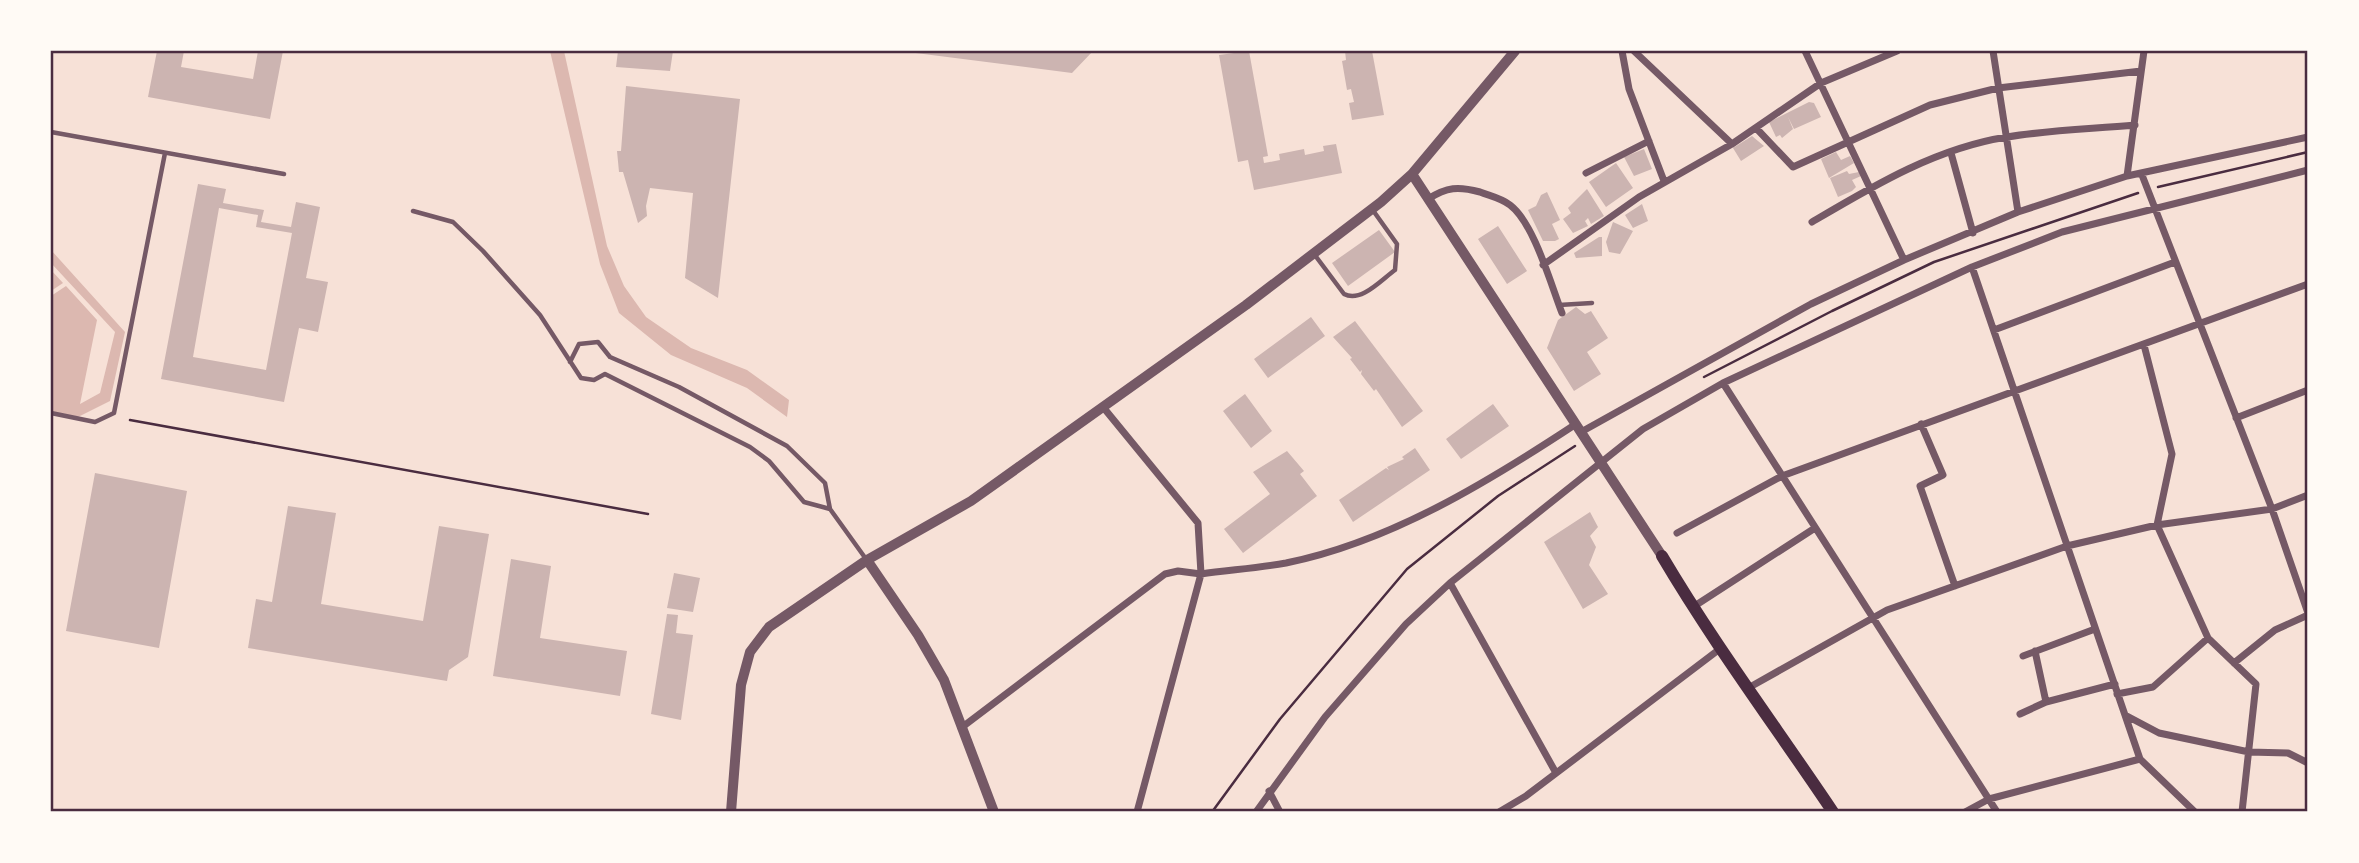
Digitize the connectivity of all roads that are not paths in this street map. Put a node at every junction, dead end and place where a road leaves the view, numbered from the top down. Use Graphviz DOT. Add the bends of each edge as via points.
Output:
graph roads {
  1 [pos="1515,51"];
  2 [pos="1622,51"];
  3 [pos="1634,51"];
  4 [pos="1805,51"];
  5 [pos="1897,51"];
  6 [pos="1993,51"];
  7 [pos="2144,51"];
  8 [pos="2141,71"];
  9 [pos="1821,83"];
  10 [pos="1998,88"];
  11 [pos="2134,125"];
  12 [pos="1756,128"];
  13 [pos="51,132"];
  14 [pos="2006,137"];
  15 [pos="2308,137"];
  16 [pos="1849,140"];
  17 [pos="1649,141"];
  18 [pos="1732,144"];
  19 [pos="165,153"];
  20 [pos="1951,153"];
  21 [pos="2308,170"];
  22 [pos="1586,173"];
  23 [pos="284,174"];
  24 [pos="1412,174"];
  25 [pos="2142,175"];
  26 [pos="2127,176"];
  27 [pos="1664,181"];
  28 [pos="1870,188"];
  29 [pos="1428,199"];
  30 [pos="2153,207"];
  31 [pos="1372,209"];
  32 [pos="413,211"];
  33 [pos="2018,212"];
  34 [pos="1812,222"];
  35 [pos="1973,233"];
  36 [pos="1313,253"];
  37 [pos="1903,260"];
  38 [pos="2175,262"];
  39 [pos="1542,265"];
  40 [pos="1972,267"];
  41 [pos="2308,284"];
  42 [pos="1592,303"];
  43 [pos="1559,305"];
  44 [pos="1562,313"];
  45 [pos="2201,323"];
  46 [pos="1994,330"];
  47 [pos="2144,345"];
  48 [pos="570,362"];
  49 [pos="1723,383"];
  50 [pos="2308,390"];
  51 [pos="2014,391"];
  52 [pos="1103,407"];
  53 [pos="51,413"];
  54 [pos="2236,418"];
  55 [pos="1921,424"];
  56 [pos="1578,428"];
  57 [pos="1600,462"];
  58 [pos="1782,476"];
  59 [pos="2308,495"];
  60 [pos="830,509"];
  61 [pos="2272,509"];
  62 [pos="2157,525"];
  63 [pos="1815,528"];
  64 [pos="1677,533"];
  65 [pos="2067,546"];
  66 [pos="1662,556"];
  67 [pos="867,559"];
  68 [pos="1200,574"];
  69 [pos="1450,583"];
  70 [pos="1955,586"];
  71 [pos="1693,608"];
  72 [pos="2308,614"];
  73 [pos="1873,618"];
  74 [pos="2095,629"];
  75 [pos="2208,638"];
  76 [pos="1721,648"];
  77 [pos="2035,651"];
  78 [pos="2023,656"];
  79 [pos="2234,663"];
  80 [pos="2115,684"];
  81 [pos="1750,687"];
  82 [pos="2117,694"];
  83 [pos="2046,702"];
  84 [pos="2020,714"];
  85 [pos="2124,715"];
  86 [pos="960,729"];
  87 [pos="2249,752"];
  88 [pos="2140,759"];
  89 [pos="2308,763"];
  90 [pos="1556,773"];
  91 [pos="1269,791"];
  92 [pos="1989,799"];
  93 [pos="731,812"];
  94 [pos="994,812"];
  95 [pos="1138,812"];
  96 [pos="1256,812"];
  97 [pos="1280,812"];
  98 [pos="1499,812"];
  99 [pos="1833,812"];
  100 [pos="1965,812"];
  101 [pos="1997,812"];
  102 [pos="2195,812"];
  103 [pos="2242,812"];
  1 -- 24 [label="street"];
  2 -- 17 [label="street" via="1629,89"];
  3 -- 18 [label="street"];
  4 -- 9 [label="street"];
  5 -- 9 [label="street"];
  6 -- 10 [label="street"];
  7 -- 8 [label="street"];
  8 -- 10 [label="street"];
  8 -- 11 [label="street"];
  9 -- 12 [label="street"];
  9 -- 16 [label="street"];
  10 -- 14 [label="street"];
  10 -- 16 [label="street" via="1930,104"];
  11 -- 14 [label="street"];
  11 -- 26 [label="street"];
  12 -- 16 [label="street" via="1790,167"];
  12 -- 18 [label="street"];
  13 -- 19 [label="lane"];
  14 -- 20 [label="street"];
  14 -- 33 [label="street"];
  15 -- 25 [label="street"];
  16 -- 28 [label="street"];
  17 -- 22 [label="street"];
  17 -- 27 [label="street"];
  18 -- 27 [label="street"];
  19 -- 23 [label="lane"];
  19 -- 53 [label="lane" via="114,412 95,422"];
  20 -- 28 [label="street"];
  20 -- 35 [label="street"];
  21 -- 30 [label="street"];
  24 -- 29 [label="street"];
  24 -- 31 [label="street"];
  25 -- 26 [label="street"];
  25 -- 30 [label="street"];
  26 -- 33 [label="street"];
  27 -- 39 [label="street"];
  28 -- 34 [label="street"];
  28 -- 37 [label="street"];
  29 -- 39 [label="street" via="1459,187 1502,199 1523,219"];
  29 -- 56 [label="street"];
  30 -- 38 [label="street"];
  30 -- 40 [label="street" via="2062,232"];
  31 -- 36 [label="street"];
  31 -- 36 [label="lane" via="1397,244 1395,270 1350,298"];
  32 -- 48 [label="lane" via="453,222 540,315"];
  33 -- 35 [label="street"];
  35 -- 37 [label="street"];
  36 -- 52 [label="street"];
  37 -- 56 [label="street" via="1811,303"];
  38 -- 45 [label="street"];
  38 -- 46 [label="street"];
  39 -- 43 [label="street"];
  40 -- 46 [label="street"];
  40 -- 49 [label="street"];
  41 -- 45 [label="street"];
  42 -- 43 [label="lane"];
  43 -- 44 [label="street"];
  45 -- 47 [label="street"];
  45 -- 54 [label="street"];
  46 -- 51 [label="street"];
  47 -- 51 [label="street"];
  47 -- 62 [label="street" via="2172,454"];
  48 -- 60 [label="lane" via="581,378 594,380 605,374 750,447 769,461 804,502"];
  48 -- 60 [label="lane" via="579,344 598,342 610,357 762,430 806,462 825,483"];
  49 -- 57 [label="street" via="1643,429"];
  49 -- 58 [label="street"];
  50 -- 54 [label="street"];
  51 -- 55 [label="street"];
  51 -- 65 [label="street"];
  52 -- 67 [label="street" via="971,501"];
  52 -- 68 [label="street" via="1198,523"];
  54 -- 61 [label="street"];
  55 -- 58 [label="street"];
  55 -- 70 [label="street" via="1943,475 1920,485"];
  56 -- 57 [label="street"];
  56 -- 68 [label="street" via="1412,519 1350,545 1287,563"];
  57 -- 66 [label="street"];
  57 -- 69 [label="street"];
  58 -- 63 [label="street"];
  58 -- 64 [label="street"];
  59 -- 61 [label="street"];
  60 -- 67 [label="lane"];
  61 -- 62 [label="street"];
  61 -- 72 [label="street"];
  62 -- 65 [label="street"];
  62 -- 75 [label="street"];
  63 -- 71 [label="street"];
  63 -- 73 [label="street"];
  65 -- 70 [label="street"];
  65 -- 74 [label="street"];
  66 -- 71 [label="main road"];
  67 -- 86 [label="street" via="944,680"];
  67 -- 93 [label="street" via="769,627 754,644 741,685"];
  68 -- 86 [label="street" via="1165,574"];
  68 -- 95 [label="street"];
  69 -- 90 [label="street"];
  69 -- 91 [label="street" via="1366,668"];
  70 -- 73 [label="street"];
  71 -- 76 [label="main road"];
  72 -- 79 [label="street" via="2275,630"];
  73 -- 81 [label="street"];
  73 -- 92 [label="street"];
  74 -- 77 [label="street"];
  74 -- 80 [label="street"];
  75 -- 79 [label="street"];
  75 -- 82 [label="street" via="2154,687"];
  76 -- 81 [label="main road"];
  76 -- 90 [label="street"];
  77 -- 78 [label="street"];
  77 -- 83 [label="street"];
  79 -- 87 [label="street" via="2256,684"];
  80 -- 82 [label="street"];
  80 -- 83 [label="street"];
  81 -- 99 [label="main road"];
  82 -- 85 [label="street"];
  83 -- 84 [label="street"];
  85 -- 87 [label="street" via="2159,733"];
  85 -- 88 [label="street"];
  86 -- 94 [label="street"];
  87 -- 89 [label="street" via="2288,753"];
  87 -- 103 [label="street"];
  88 -- 92 [label="street"];
  88 -- 102 [label="street"];
  90 -- 98 [label="street"];
  91 -- 96 [label="street"];
  91 -- 97 [label="street"];
  92 -- 100 [label="street"];
  92 -- 101 [label="street"];
}
